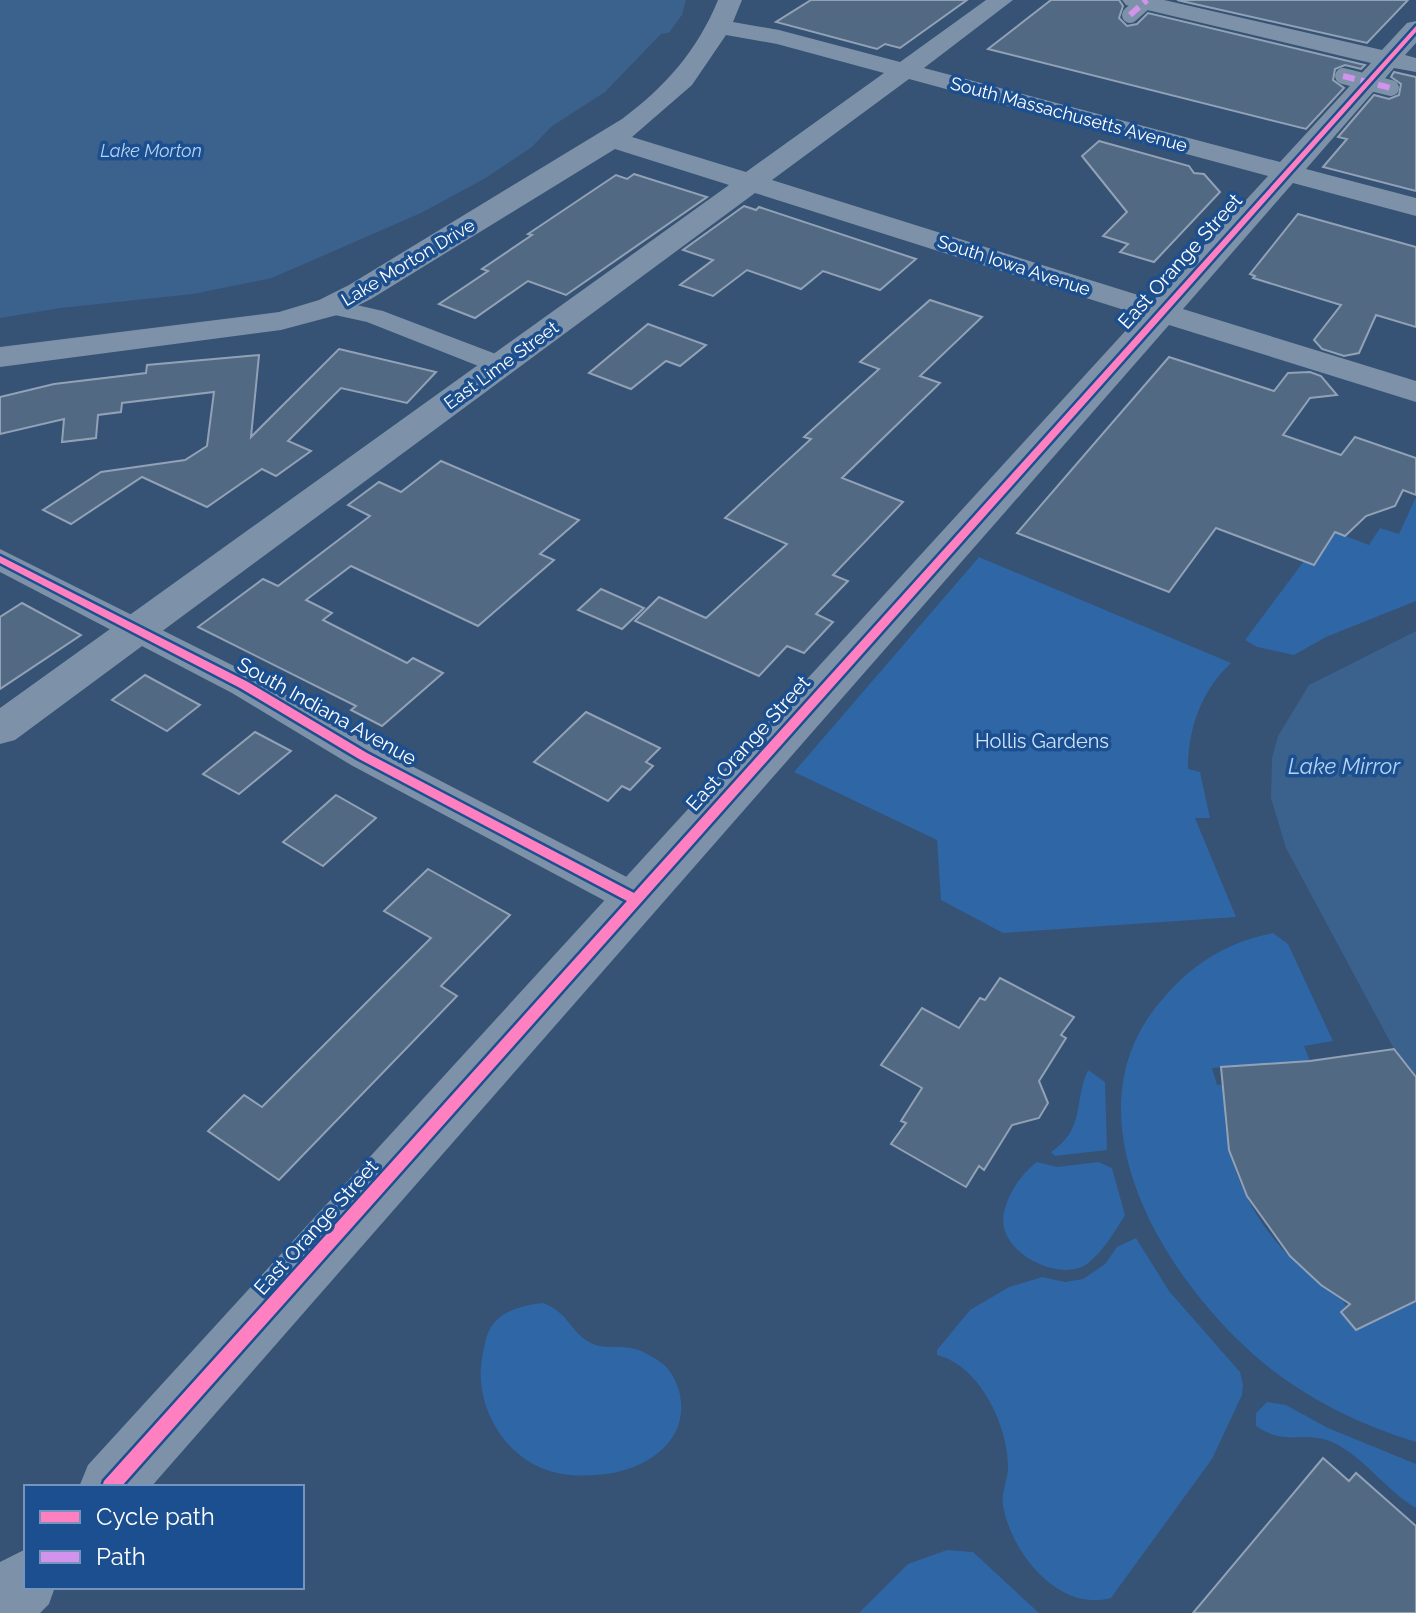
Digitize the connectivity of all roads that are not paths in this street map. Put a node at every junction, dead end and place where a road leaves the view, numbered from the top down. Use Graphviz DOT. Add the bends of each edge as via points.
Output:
graph roads {
  1 [pos="730,0"];
  2 [pos="1001,0"];
  3 [pos="1147,0"];
  4 [pos="1132,8"];
  5 [pos="721,27"];
  6 [pos="1416,28"];
  7 [pos="1402,62"];
  8 [pos="903,70"];
  9 [pos="1343,76"];
  10 [pos="1391,88"];
  11 [pos="612,139"];
  12 [pos="1286,172"];
  13 [pos="751,183"];
  14 [pos="1416,207"];
  15 [pos="330,307"];
  16 [pos="1163,311"];
  17 [pos="0,357"];
  18 [pos="500,365"];
  19 [pos="1416,392"];
  20 [pos="0,559"];
  21 [pos="136,631"];
  22 [pos="0,729"];
  23 [pos="635,899"];
  24 [pos="112,1485"];
  25 [pos="24,1583"];
  26 [pos="0,1609"];
  1 -- 5 [label="street, Lake Morton Drive"];
  2 -- 8 [label="street, East Lime Street"];
  3 -- 4 [label="street, bridge"];
  4 -- 7 [label="street"];
  5 -- 8 [label="street, South Massachusetts Avenue" via="756,31"];
  5 -- 11 [label="street, Lake Morton Drive" via="677,85"];
  6 -- 7 [label="street, East Orange Street"];
  7 -- 12 [label="street, East Orange Street"];
  8 -- 12 [label="street, South Massachusetts Avenue"];
  8 -- 13 [label="street, East Lime Street"];
  9 -- 10 [label="street, bridge"];
  11 -- 13 [label="street, South Iowa Avenue"];
  11 -- 15 [label="street, Lake Morton Drive"];
  12 -- 14 [label="street, South Massachusetts Avenue"];
  12 -- 16 [label="street, East Orange Street"];
  13 -- 16 [label="street, South Iowa Avenue"];
  13 -- 18 [label="street, East Lime Street"];
  15 -- 17 [label="street, Lake Morton Drive" via="281,321"];
  15 -- 18 [label="street" via="374,316"];
  16 -- 19 [label="street, South Iowa Avenue"];
  16 -- 23 [label="street, East Orange Street"];
  18 -- 21 [label="street, East Lime Street"];
  20 -- 21 [label="street, South Indiana Avenue"];
  21 -- 22 [label="street, East Lime Street"];
  21 -- 23 [label="street, South Indiana Avenue"];
  23 -- 24 [label="street, East Orange Street"];
  25 -- 26 [label="street"];
}
